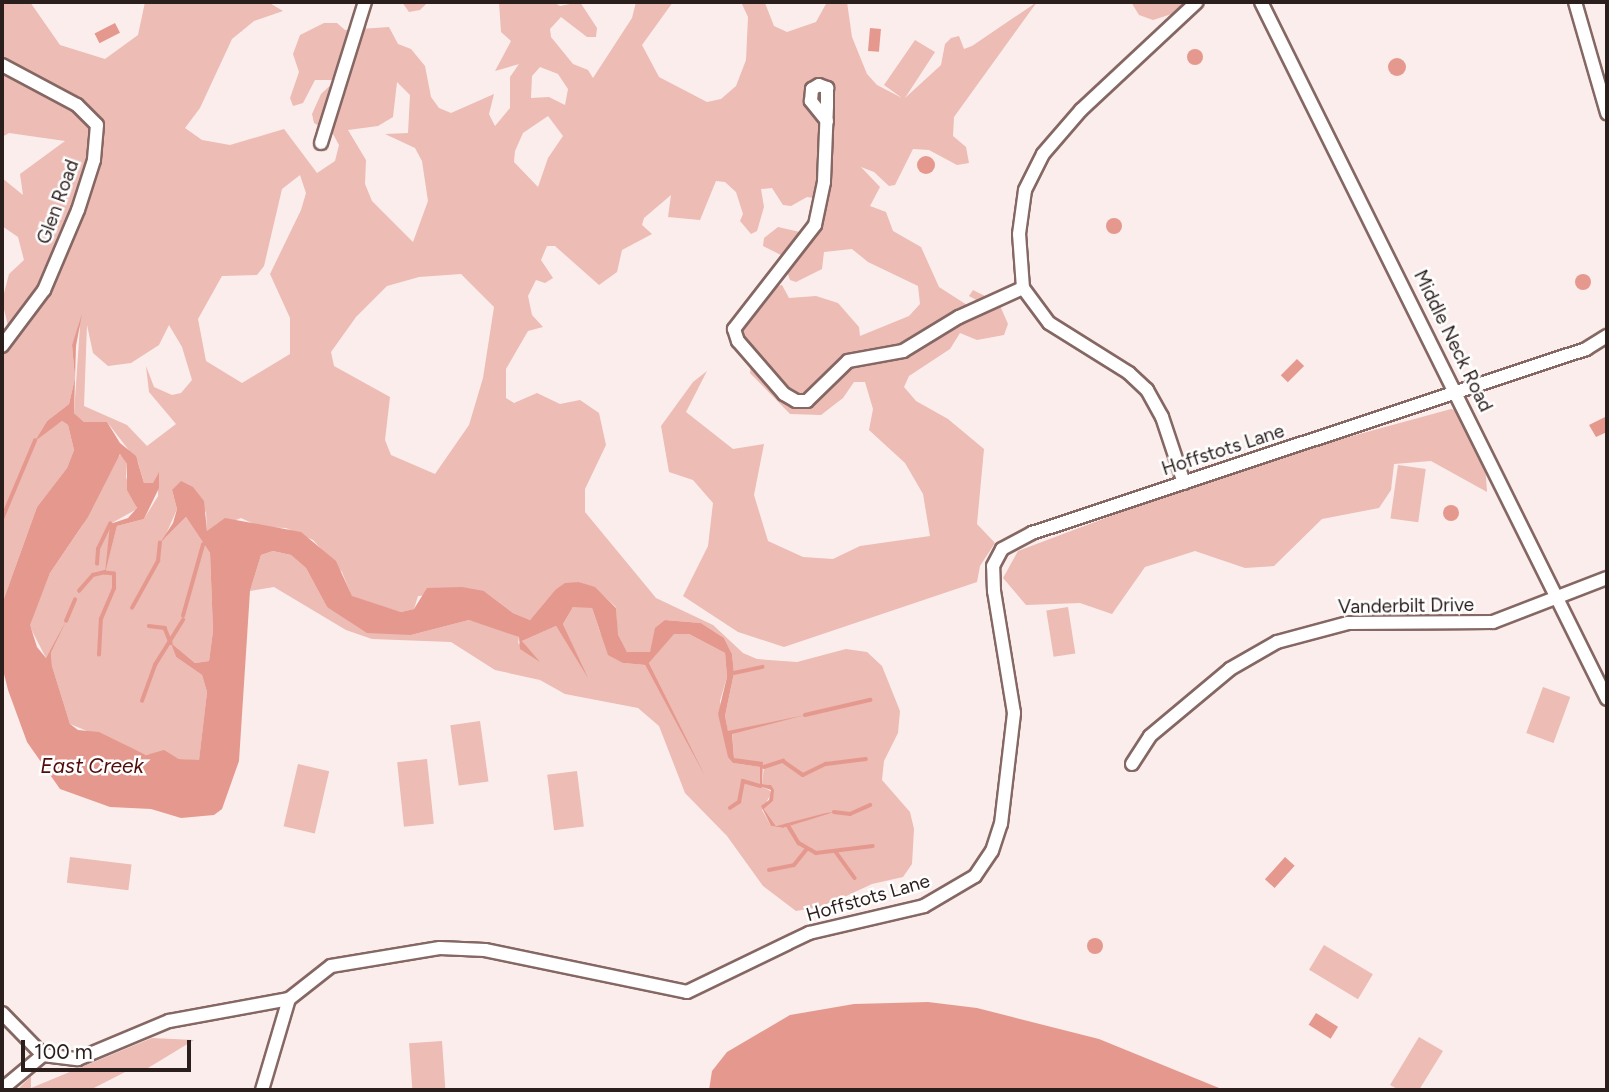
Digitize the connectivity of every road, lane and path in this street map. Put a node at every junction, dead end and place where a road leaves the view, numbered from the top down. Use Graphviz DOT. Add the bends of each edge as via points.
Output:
graph roads {
  1 [pos="365,2"];
  2 [pos="1197,2"];
  3 [pos="1261,2"];
  4 [pos="1575,2"];
  5 [pos="2,65"];
  6 [pos="1607,113"];
  7 [pos="827,121"];
  8 [pos="321,143"];
  9 [pos="1023,288"];
  10 [pos="1607,335"];
  11 [pos="2,346"];
  12 [pos="1457,392"];
  13 [pos="1184,483"];
  14 [pos="1607,578"];
  15 [pos="1558,598"];
  16 [pos="1607,699"];
  17 [pos="1132,764"];
  18 [pos="289,999"];
  19 [pos="2,1013"];
  20 [pos="43,1055"];
  21 [pos="2,1089"];
  22 [pos="262,1090"];
  1 -- 8 [label="street"];
  2 -- 9 [label="street" via="1081,110 1043,154 1025,190 1020,213"];
  3 -- 12 [label="street, Middle Neck Road"];
  4 -- 6 [label="street"];
  5 -- 11 [label="street, Glen Road" via="77,105 97,125 94,160 49,279 21,326"];
  7 -- 9 [label="street" via="824,182 815,225 734,329 738,341 784,394 807,401 848,361 903,351 959,317"];
  9 -- 13 [label="street" via="1049,323 1129,373 1147,390 1162,417"];
  10 -- 12 [label="street, Hoffstots Lane" via="1586,349"];
  12 -- 13 [label="street, Hoffstots Lane"];
  12 -- 15 [label="street, Middle Neck Road"];
  13 -- 18 [label="street, Hoffstots Lane" via="1032,533 995,556 994,592 1014,713 1012,764 992,851 975,876 950,894 924,906 809,933 687,992 485,950 440,948 331,966"];
  14 -- 15 [label="street, Vanderbilt Drive"];
  15 -- 16 [label="street, Middle Neck Road"];
  15 -- 17 [label="street, Vanderbilt Drive" via="1493,622 1348,623 1277,642 1230,669 1157,730 1137,750"];
  18 -- 20 [label="street, Hoffstots Lane" via="169,1021 78,1059"];
  18 -- 22 [label="street"];
  19 -- 20 [label="street"];
  20 -- 21 [label="street"];
}
